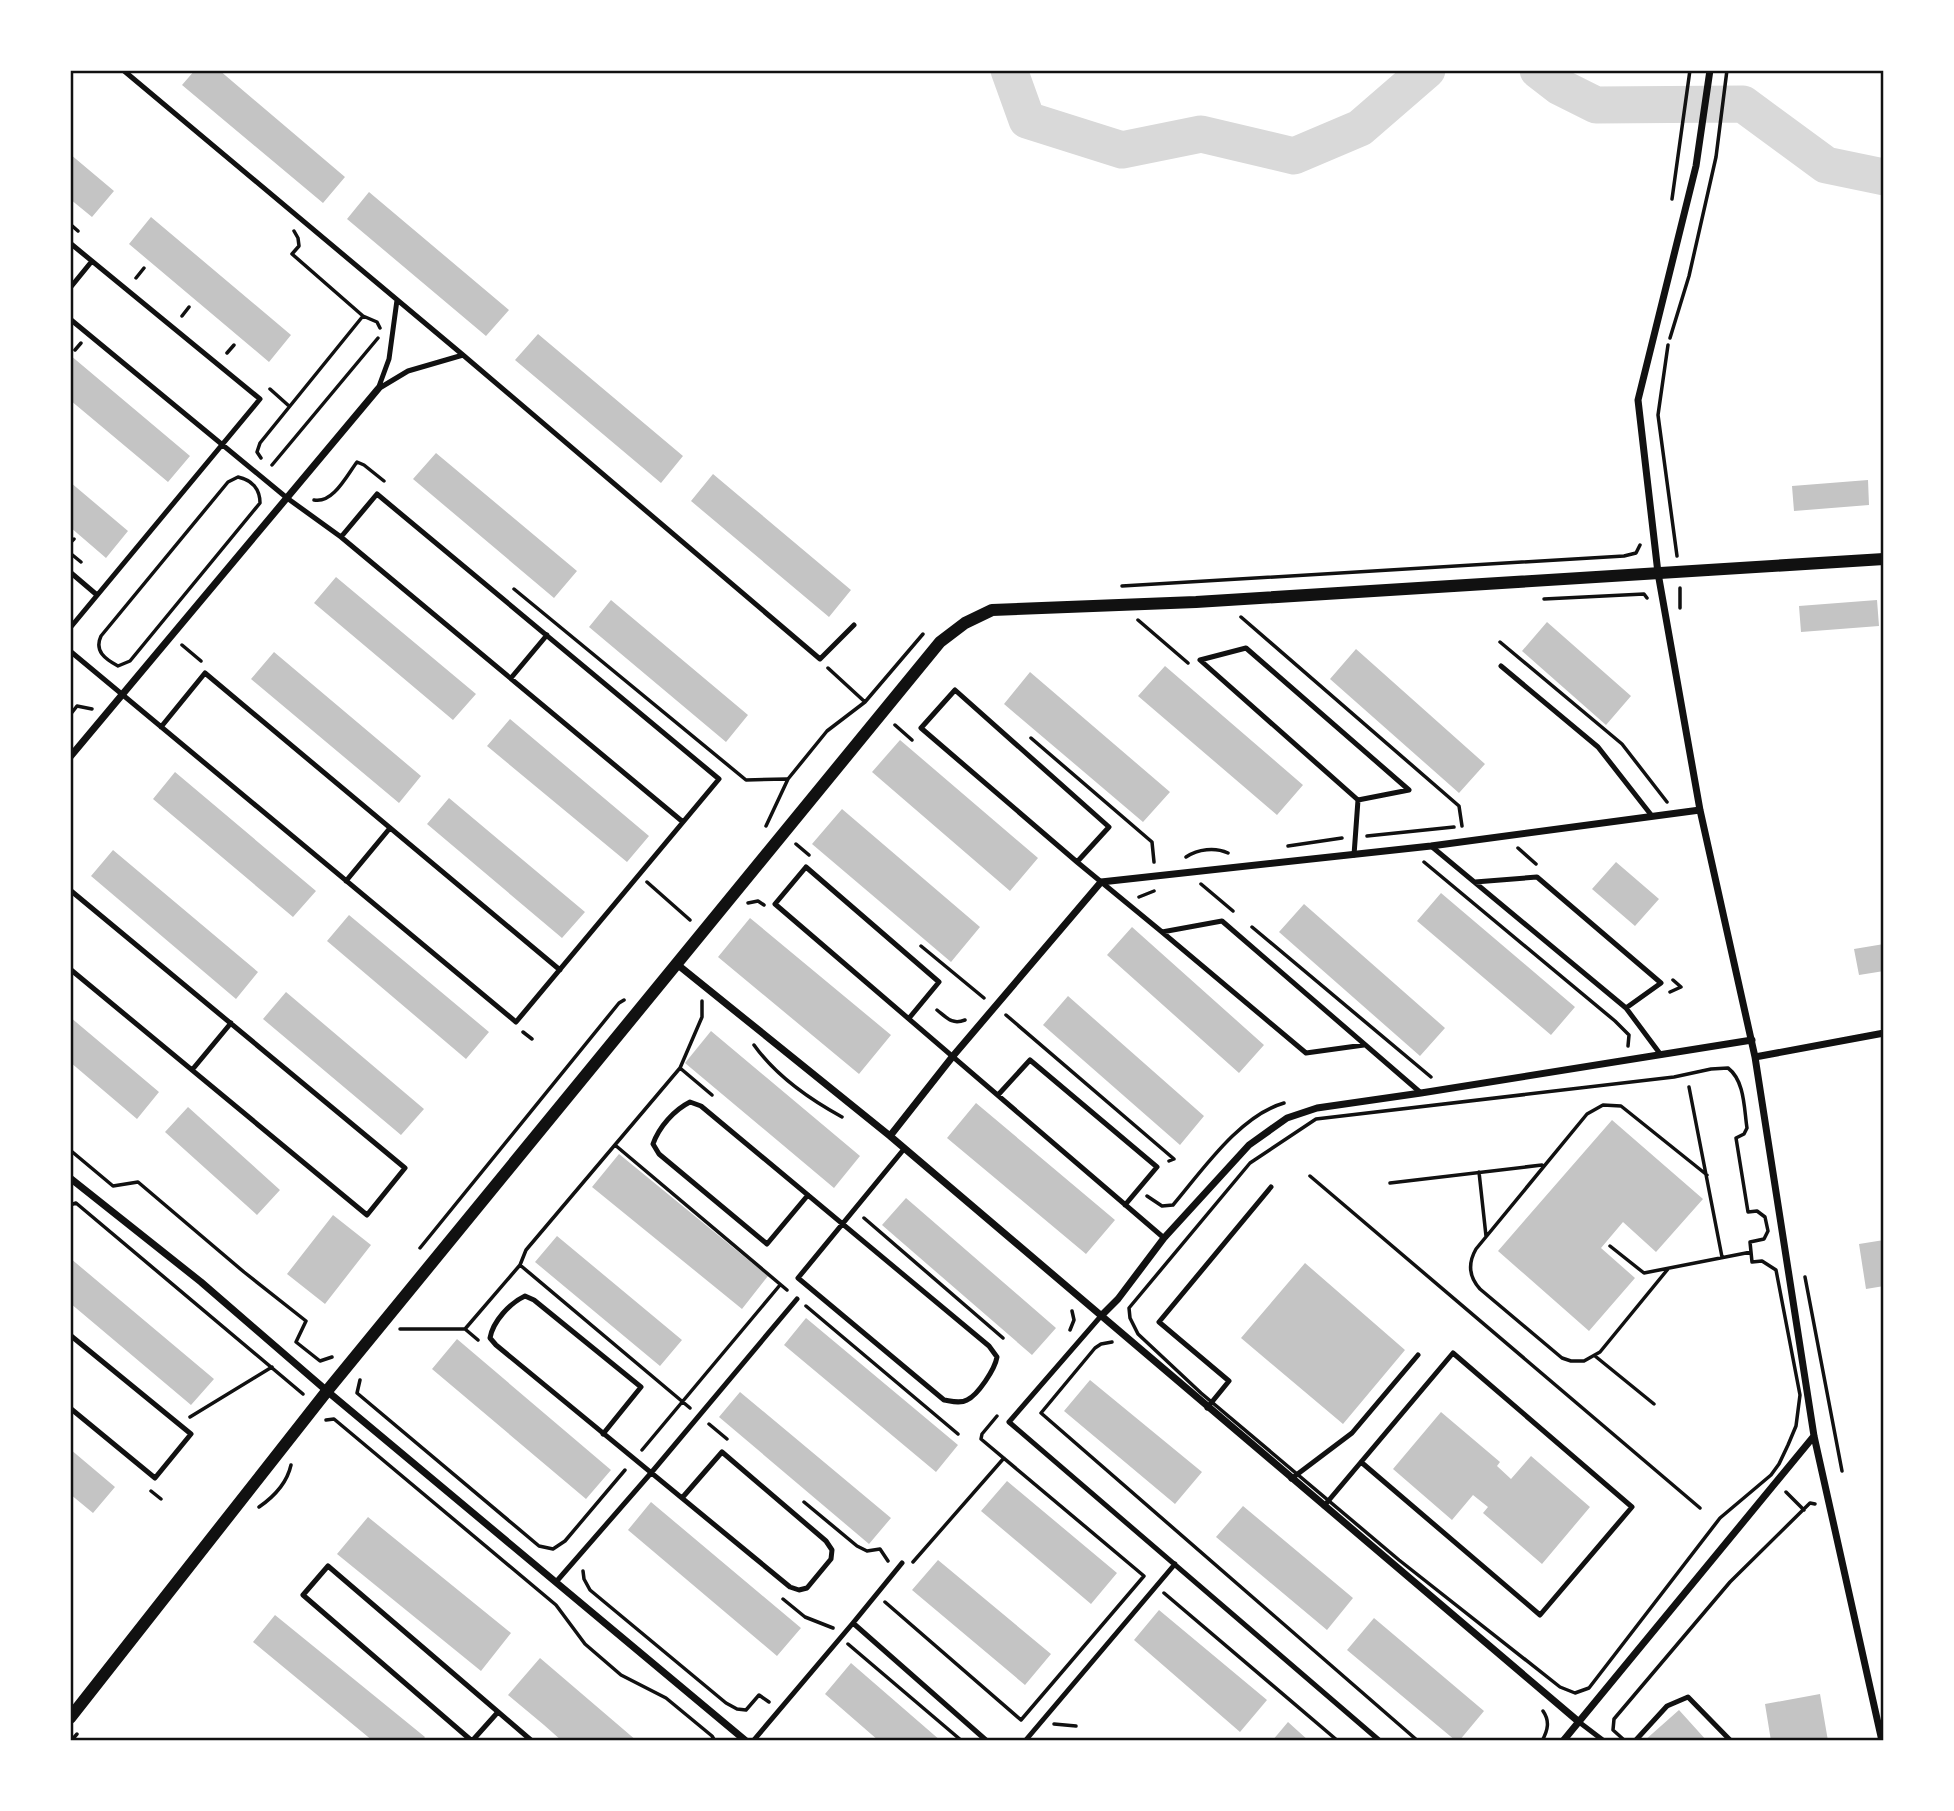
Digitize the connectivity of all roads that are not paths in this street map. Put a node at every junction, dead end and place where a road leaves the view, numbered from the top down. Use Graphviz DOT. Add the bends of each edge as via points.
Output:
graph roads {
  1 [pos="122,70"];
  2 [pos="1710,70"];
  3 [pos="70,243"];
  4 [pos="92,261"];
  5 [pos="70,288"];
  6 [pos="397,300"];
  7 [pos="70,319"];
  8 [pos="463,355"];
  9 [pos="377,389"];
  10 [pos="222,444"];
  11 [pos="288,498"];
  12 [pos="341,537"];
  13 [pos="1884,559"];
  14 [pos="70,572"];
  15 [pos="1658,573"];
  16 [pos="97,595"];
  17 [pos="854,625"];
  18 [pos="70,628"];
  19 [pos="547,635"];
  20 [pos="70,651"];
  21 [pos="1501,666"];
  22 [pos="511,678"];
  23 [pos="123,695"];
  24 [pos="161,726"];
  25 [pos="70,757"];
  26 [pos="1358,800"];
  27 [pos="1700,810"];
  28 [pos="1651,816"];
  29 [pos="683,822"];
  30 [pos="390,828"];
  31 [pos="1431,846"];
  32 [pos="1354,855"];
  33 [pos="1077,862"];
  34 [pos="346,881"];
  35 [pos="1101,882"];
  36 [pos="1475,883"];
  37 [pos="70,890"];
  38 [pos="1162,932"];
  39 [pos="678,965"];
  40 [pos="70,969"];
  41 [pos="560,970"];
  42 [pos="1626,1007"];
  43 [pos="910,1017"];
  44 [pos="231,1023"];
  45 [pos="1884,1033"];
  46 [pos="1752,1040"];
  47 [pos="1364,1045"];
  48 [pos="1661,1055"];
  49 [pos="953,1056"];
  50 [pos="1755,1057"];
  51 [pos="192,1070"];
  52 [pos="1421,1093"];
  53 [pos="998,1095"];
  54 [pos="890,1136"];
  55 [pos="904,1149"];
  56 [pos="70,1178"];
  57 [pos="1271,1187"];
  58 [pos="808,1195"];
  59 [pos="1125,1205"];
  60 [pos="844,1225"];
  61 [pos="1164,1238"];
  62 [pos="797,1298"];
  63 [pos="1101,1316"];
  64 [pos="70,1335"];
  65 [pos="1418,1355"];
  66 [pos="327,1391"];
  67 [pos="1210,1405"];
  68 [pos="70,1408"];
  69 [pos="603,1434"];
  70 [pos="1814,1436"];
  71 [pos="1361,1462"];
  72 [pos="651,1473"];
  73 [pos="1294,1476"];
  74 [pos="682,1498"];
  75 [pos="1326,1504"];
  76 [pos="902,1563"];
  77 [pos="1175,1564"];
  78 [pos="556,1582"];
  79 [pos="853,1623"];
  80 [pos="498,1712"];
  81 [pos="70,1718"];
  82 [pos="1579,1722"];
  83 [pos="472,1741"];
  84 [pos="532,1741"];
  85 [pos="746,1741"];
  86 [pos="753,1741"];
  87 [pos="987,1741"];
  88 [pos="1025,1741"];
  89 [pos="1380,1741"];
  90 [pos="1563,1741"];
  91 [pos="1604,1741"];
  92 [pos="1635,1741"];
  93 [pos="1731,1741"];
  94 [pos="1882,1741"];
  1 -- 6 [label="lane"];
  2 -- 15 [label="street" via="1696,166 1638,400"];
  3 -- 4 [label="lane"];
  4 -- 5 [label="lane"];
  4 -- 10 [label="lane" via="260,399"];
  6 -- 8 [label="lane"];
  6 -- 9 [label="lane" via="389,359"];
  7 -- 10 [label="lane"];
  8 -- 9 [label="lane" via="408,371"];
  8 -- 17 [label="lane" via="820,659"];
  9 -- 11 [label="street"];
  10 -- 11 [label="lane"];
  10 -- 16 [label="lane"];
  11 -- 12 [label="lane"];
  11 -- 23 [label="street"];
  12 -- 19 [label="lane" via="377,494"];
  12 -- 22 [label="lane"];
  13 -- 15 [label="street"];
  14 -- 16 [label="lane"];
  15 -- 27 [label="street"];
  15 -- 39 [label="street" via="992,610 940,642"];
  16 -- 18 [label="lane"];
  19 -- 22 [label="lane"];
  19 -- 29 [label="lane" via="719,779"];
  20 -- 23 [label="lane"];
  21 -- 28 [label="lane" via="1598,747"];
  22 -- 29 [label="lane"];
  23 -- 24 [label="lane"];
  23 -- 25 [label="street"];
  24 -- 30 [label="lane" via="205,673"];
  24 -- 34 [label="lane"];
  26 -- 26 [label="lane" via="1338,782 1200,660 1246,648 1409,790"];
  26 -- 32 [label="lane"];
  27 -- 28 [label="street"];
  27 -- 46 [label="street"];
  28 -- 31 [label="street"];
  29 -- 41 [label="lane"];
  30 -- 34 [label="lane"];
  30 -- 41 [label="lane"];
  31 -- 32 [label="street"];
  31 -- 36 [label="lane"];
  32 -- 35 [label="street"];
  33 -- 33 [label="lane" via="921,727 954,690 1109,827"];
  33 -- 35 [label="lane"];
  34 -- 41 [label="lane" via="516,1022"];
  35 -- 38 [label="lane"];
  35 -- 49 [label="street"];
  36 -- 42 [label="lane"];
  36 -- 42 [label="lane" via="1537,877 1661,983"];
  37 -- 44 [label="lane"];
  38 -- 47 [label="lane" via="1306,1053"];
  38 -- 47 [label="lane" via="1222,921"];
  39 -- 54 [label="street"];
  39 -- 66 [label="street"];
  40 -- 51 [label="lane"];
  42 -- 48 [label="lane"];
  43 -- 49 [label="lane" via="939,982 806,867 775,904"];
  44 -- 51 [label="lane"];
  44 -- 51 [label="lane" via="405,1168 367,1215"];
  45 -- 50 [label="street"];
  46 -- 48 [label="street"];
  46 -- 50 [label="street"];
  47 -- 52 [label="lane"];
  48 -- 52 [label="street"];
  49 -- 53 [label="lane"];
  49 -- 54 [label="street"];
  50 -- 70 [label="street"];
  52 -- 61 [label="street" via="1317,1108 1287,1118 1249,1144"];
  53 -- 59 [label="lane"];
  53 -- 59 [label="lane" via="1030,1060 1157,1167"];
  54 -- 55 [label="street"];
  55 -- 60 [label="lane"];
  55 -- 63 [label="street"];
  56 -- 66 [label="street" via="201,1282"];
  57 -- 67 [label="lane" via="1159,1322 1229,1381"];
  58 -- 58 [label="lane" via="701,1106 690,1102 679,1107 656,1134 653,1144 659,1154 767,1244"];
  58 -- 60 [label="lane"];
  59 -- 61 [label="lane"];
  60 -- 60 [label="lane" via="799,1278 944,1400 968,1400 995,1368 997,1357"];
  61 -- 63 [label="street"];
  62 -- 72 [label="lane"];
  63 -- 67 [label="street"];
  63 -- 77 [label="lane" via="1009,1422"];
  64 -- 68 [label="lane" via="191,1434 155,1478"];
  65 -- 73 [label="lane" via="1352,1433"];
  66 -- 78 [label="street"];
  66 -- 81 [label="street"];
  67 -- 73 [label="street"];
  69 -- 69 [label="lane" via="490,1338 514,1301 525,1296 534,1300 641,1387"];
  69 -- 72 [label="lane"];
  70 -- 82 [label="street"];
  70 -- 94 [label="street"];
  71 -- 71 [label="lane" via="1453,1353 1632,1507 1540,1615"];
  71 -- 75 [label="lane"];
  72 -- 74 [label="lane"];
  72 -- 78 [label="lane"];
  73 -- 75 [label="street"];
  74 -- 74 [label="lane" via="722,1452 826,1541 831,1559 807,1588 790,1587"];
  75 -- 82 [label="street"];
  76 -- 79 [label="lane"];
  77 -- 88 [label="lane"];
  77 -- 89 [label="lane"];
  78 -- 85 [label="street"];
  79 -- 86 [label="lane"];
  79 -- 87 [label="lane"];
  80 -- 83 [label="lane"];
  80 -- 83 [label="lane" via="328,1566 303,1595"];
  80 -- 84 [label="lane"];
  82 -- 90 [label="street"];
  82 -- 91 [label="lane"];
  92 -- 93 [label="lane" via="1667,1706 1688,1697"];
}
